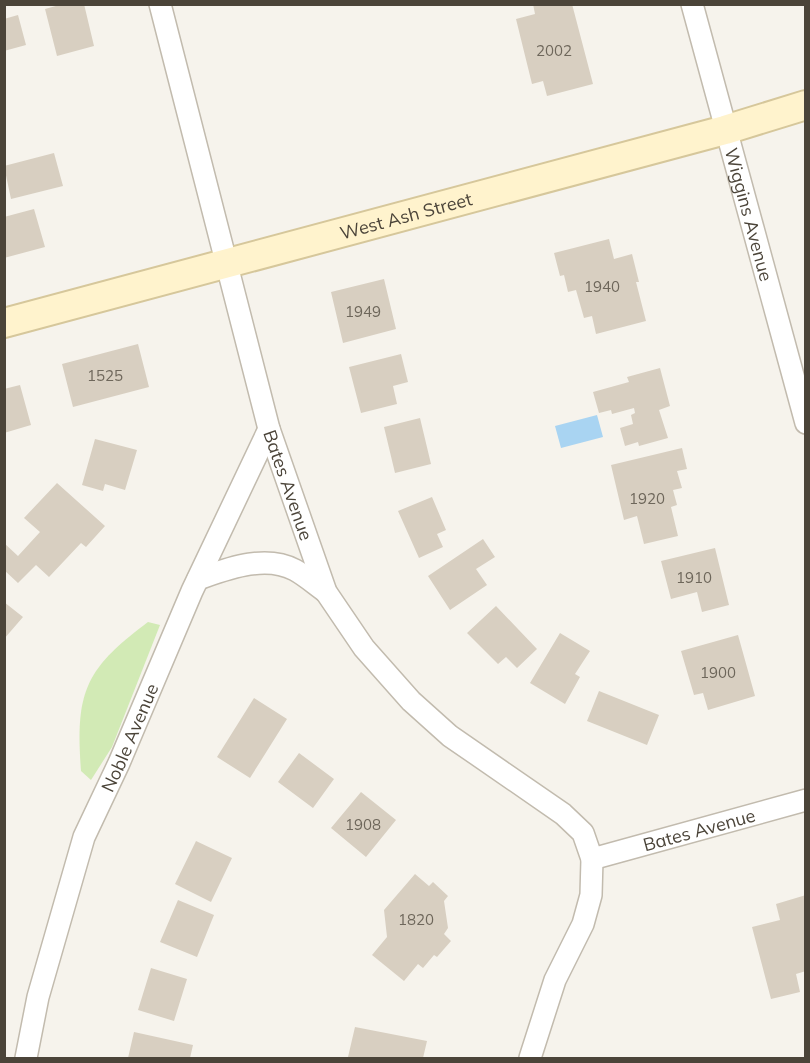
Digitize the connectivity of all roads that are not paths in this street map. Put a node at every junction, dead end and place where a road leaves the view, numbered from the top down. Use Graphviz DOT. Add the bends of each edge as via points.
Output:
graph roads {
  1 [pos="159,4"];
  2 [pos="692,4"];
  3 [pos="806,105"];
  4 [pos="725,130"];
  5 [pos="226,263"];
  6 [pos="4,323"];
  7 [pos="806,423"];
  8 [pos="268,429"];
  9 [pos="198,579"];
  10 [pos="326,592"];
  11 [pos="806,800"];
  12 [pos="592,859"];
  13 [pos="26,1059"];
  14 [pos="530,1059"];
  1 -- 5 [label="street, Bates Avenue"];
  2 -- 4 [label="street, Wiggins Avenue"];
  3 -- 4 [label="street, West Ash Street"];
  4 -- 5 [label="street, West Ash Street"];
  4 -- 7 [label="street, Wiggins Avenue"];
  5 -- 6 [label="street, West Ash Street"];
  5 -- 8 [label="street, Bates Avenue"];
  8 -- 9 [label="street, Noble Avenue"];
  8 -- 10 [label="street, Bates Avenue"];
  9 -- 10 [label="street" via="236,566 271,563 294,569"];
  9 -- 13 [label="street, Noble Avenue" via="84,837 38,997"];
  10 -- 12 [label="street, Bates Avenue" via="364,648 411,701 450,736 563,814 583,833"];
  11 -- 12 [label="street, Bates Avenue"];
  12 -- 14 [label="street, Bates Avenue" via="591,894 583,924 555,980"];
}
